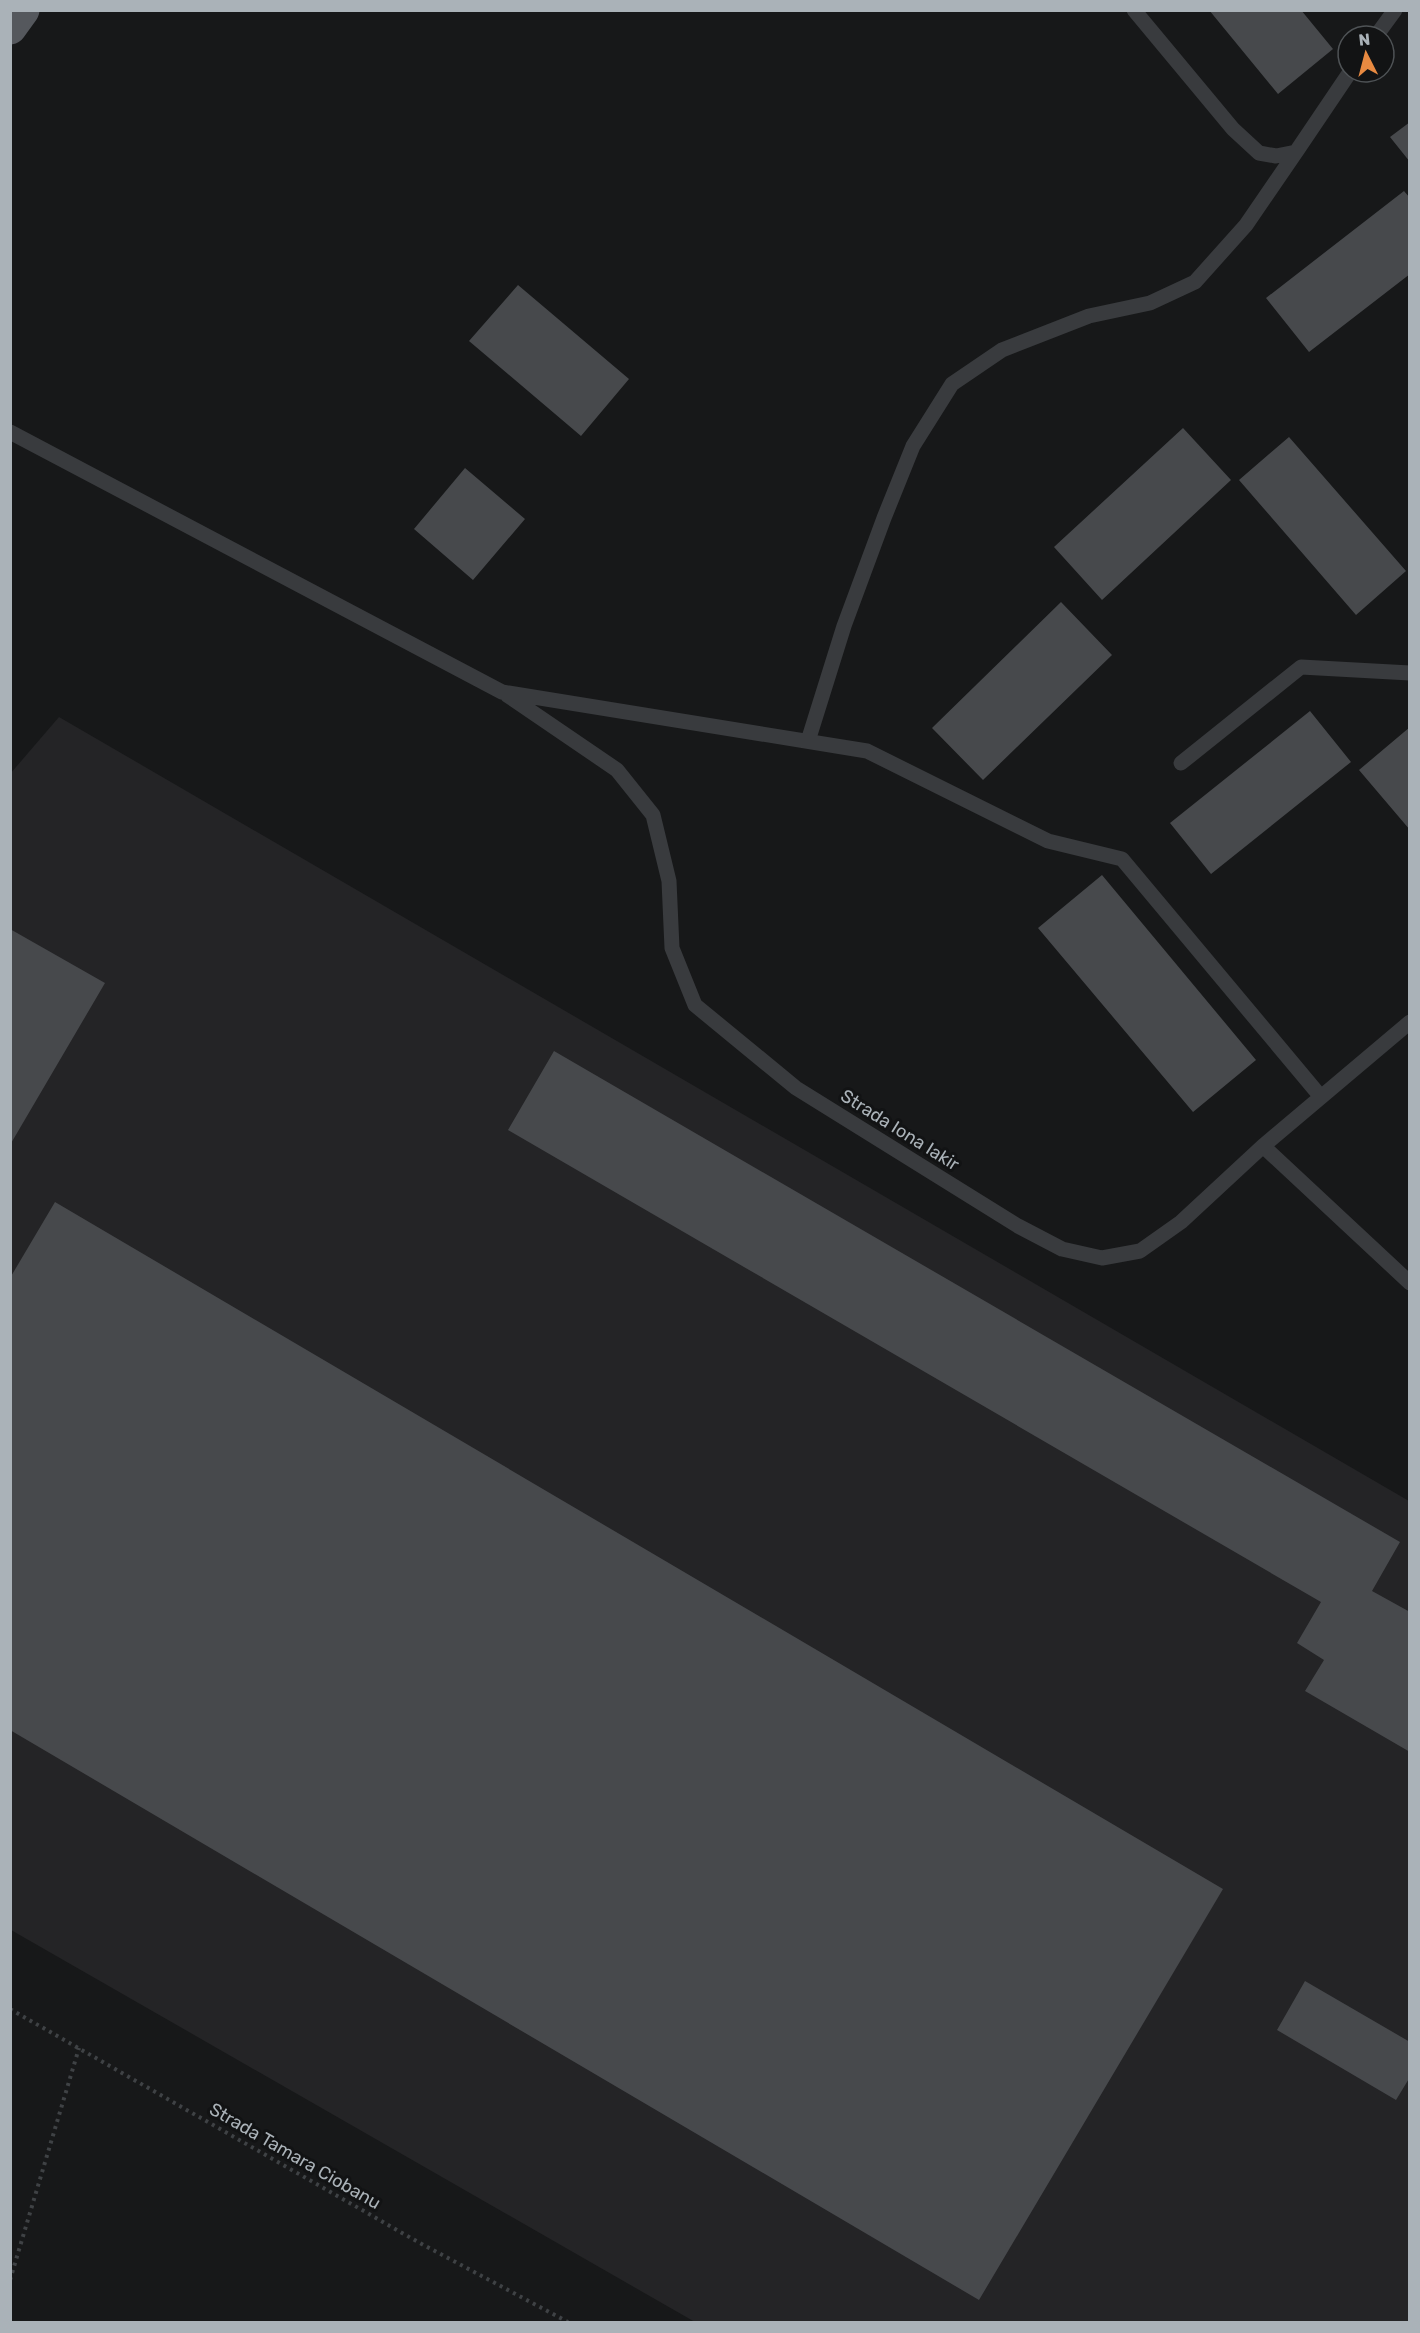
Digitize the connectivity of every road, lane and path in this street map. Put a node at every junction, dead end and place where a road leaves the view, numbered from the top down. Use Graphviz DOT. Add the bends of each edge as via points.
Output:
graph roads {
  1 [pos="23,10"];
  2 [pos="1134,10"];
  3 [pos="1395,10"];
  4 [pos="1385,24"];
  5 [pos="10,28"];
  6 [pos="1342,84"];
  7 [pos="1296,152"];
  8 [pos="10,432"];
  9 [pos="1410,673"];
  10 [pos="502,692"];
  11 [pos="808,741"];
  12 [pos="1181,763"];
  13 [pos="1410,1022"];
  14 [pos="1321,1097"];
  15 [pos="1263,1146"];
  16 [pos="1410,1283"];
  17 [pos="10,2009"];
  18 [pos="79,2048"];
  19 [pos="10,2280"];
  20 [pos="568,2322"];
  1 -- 5 [label="main road"];
  2 -- 7 [label="lane" via="1233,129 1259,153 1276,156"];
  3 -- 4 [label="lane"];
  6 -- 7 [label="lane"];
  7 -- 11 [label="lane" via="1246,225 1195,282 1150,303 1089,316 1002,350 952,384 913,446 896,487 844,626"];
  8 -- 10 [label="lane"];
  9 -- 12 [label="lane" via="1301,667"];
  10 -- 11 [label="lane"];
  10 -- 15 [label="lane, Strada Iona Iakir" via="617,770 653,815 669,881 672,948 695,1005 796,1088 1018,1226 1062,1249 1102,1258 1140,1251 1181,1222"];
  11 -- 14 [label="lane" via="867,751 1048,841 1122,859"];
  13 -- 14 [label="lane, Strada Iona Iakir"];
  14 -- 15 [label="lane, Strada Iona Iakir"];
  15 -- 16 [label="lane"];
  17 -- 18 [label="path, Strada Tamara Ciobanu"];
  18 -- 19 [label="path"];
  18 -- 20 [label="path, Strada Tamara Ciobanu" via="418,2242"];
}
